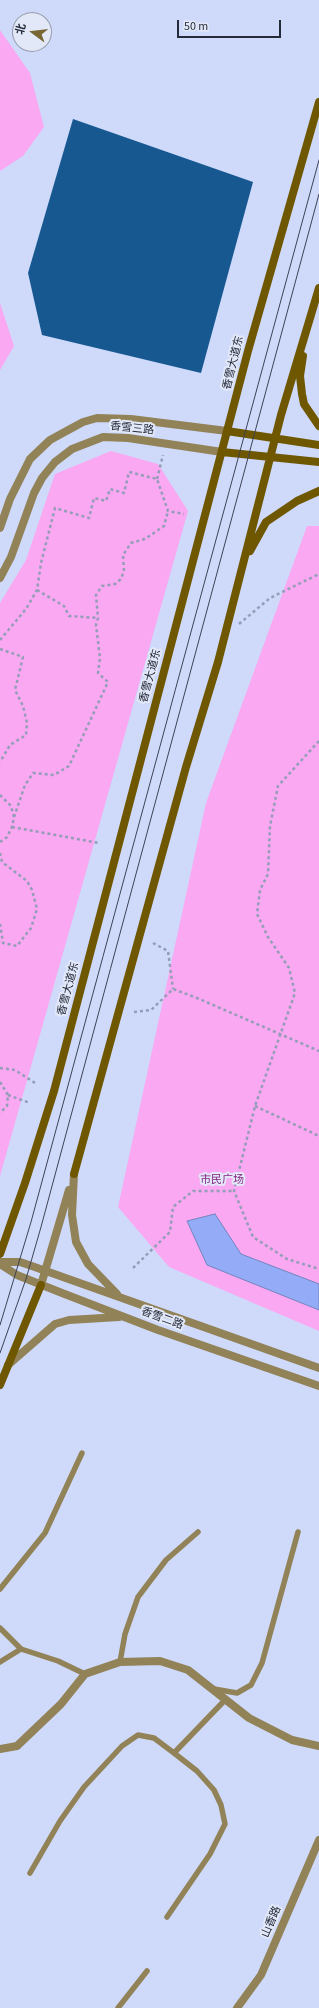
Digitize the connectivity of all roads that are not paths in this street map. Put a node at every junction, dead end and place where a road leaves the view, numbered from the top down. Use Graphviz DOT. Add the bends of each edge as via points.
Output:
graph roads {
  1 [pos="319,102"];
  2 [pos="319,288"];
  3 [pos="307,332"];
  4 [pos="319,426"];
  5 [pos="227,431"];
  6 [pos="275,440"];
  7 [pos="319,445"];
  8 [pos="222,452"];
  9 [pos="270,457"];
  10 [pos="319,462"];
  11 [pos="319,491"];
  12 [pos="0,528"];
  13 [pos="241,574"];
  14 [pos="0,578"];
  15 [pos="74,1174"];
  16 [pos="0,1254"];
  17 [pos="0,1263"];
  18 [pos="46,1271"];
  19 [pos="41,1285"];
  20 [pos="119,1296"];
  21 [pos="124,1316"];
  22 [pos="8,1365"];
  23 [pos="319,1368"];
  24 [pos="0,1385"];
  25 [pos="319,1386"];
  26 [pos="82,1453"];
  27 [pos="198,1532"];
  28 [pos="298,1532"];
  29 [pos="0,1589"];
  30 [pos="0,1628"];
  31 [pos="21,1649"];
  32 [pos="0,1662"];
  33 [pos="120,1662"];
  34 [pos="86,1674"];
  35 [pos="211,1689"];
  36 [pos="225,1700"];
  37 [pos="319,1746"];
  38 [pos="0,1749"];
  39 [pos="174,1753"];
  40 [pos="319,1840"];
  41 [pos="30,1873"];
  42 [pos="167,1917"];
  43 [pos="147,1971"];
  44 [pos="118,2008"];
  45 [pos="237,2008"];
  1 -- 5 [label="main road, 香雪大道东"];
  2 -- 3 [label="main road"];
  3 -- 4 [label="main road" via="300,376 302,394 304,404"];
  3 -- 6 [label="main road"];
  5 -- 6 [label="main road, 香雪三路"];
  5 -- 8 [label="main road, 香雪大道东"];
  5 -- 12 [label="street, 香雪三路" via="131,418 97,418 83,422 50,440 30,460 10,499"];
  6 -- 7 [label="main road, 香雪三路"];
  6 -- 9 [label="main road"];
  8 -- 9 [label="main road, 香雪三路"];
  8 -- 14 [label="street, 香雪三路" via="128,438 103,437 72,449 55,462 42,478 11,557"];
  8 -- 16 [label="main road, 香雪大道东" via="54,1091"];
  9 -- 10 [label="main road, 香雪三路"];
  9 -- 13 [label="main road"];
  11 -- 13 [label="main road" via="297,501 266,522 255,540"];
  13 -- 15 [label="main road"];
  15 -- 18 [label="street"];
  15 -- 20 [label="street" via="72,1216 76,1242 88,1264"];
  17 -- 18 [label="street, 香雪二路" via="20,1262"];
  17 -- 19 [label="street, 香雪二路"];
  18 -- 19 [label="street"];
  18 -- 20 [label="street, 香雪二路"];
  19 -- 21 [label="street, 香雪二路"];
  19 -- 22 [label="main road"];
  20 -- 23 [label="street, 香雪二路"];
  21 -- 22 [label="street" via="75,1319 55,1324"];
  21 -- 25 [label="street, 香雪二路"];
  22 -- 24 [label="main road"];
  26 -- 29 [label="lane" via="45,1533"];
  27 -- 33 [label="lane" via="166,1560 138,1597 125,1634"];
  28 -- 35 [label="lane" via="259,1669 251,1685 237,1693"];
  30 -- 31 [label="lane"];
  31 -- 32 [label="lane"];
  31 -- 34 [label="lane" via="58,1661"];
  33 -- 34 [label="street"];
  33 -- 35 [label="street" via="160,1661 188,1670"];
  34 -- 38 [label="street" via="61,1704 17,1746"];
  35 -- 36 [label="street"];
  36 -- 37 [label="street" via="249,1718 292,1740"];
  36 -- 39 [label="lane"];
  39 -- 41 [label="lane" via="154,1738 138,1735 122,1746 84,1787 60,1821"];
  39 -- 42 [label="lane" via="197,1771 214,1790 221,1805 225,1824 210,1854"];
  40 -- 45 [label="street, 山香路" via="261,1975"];
  43 -- 44 [label="lane"];
}
